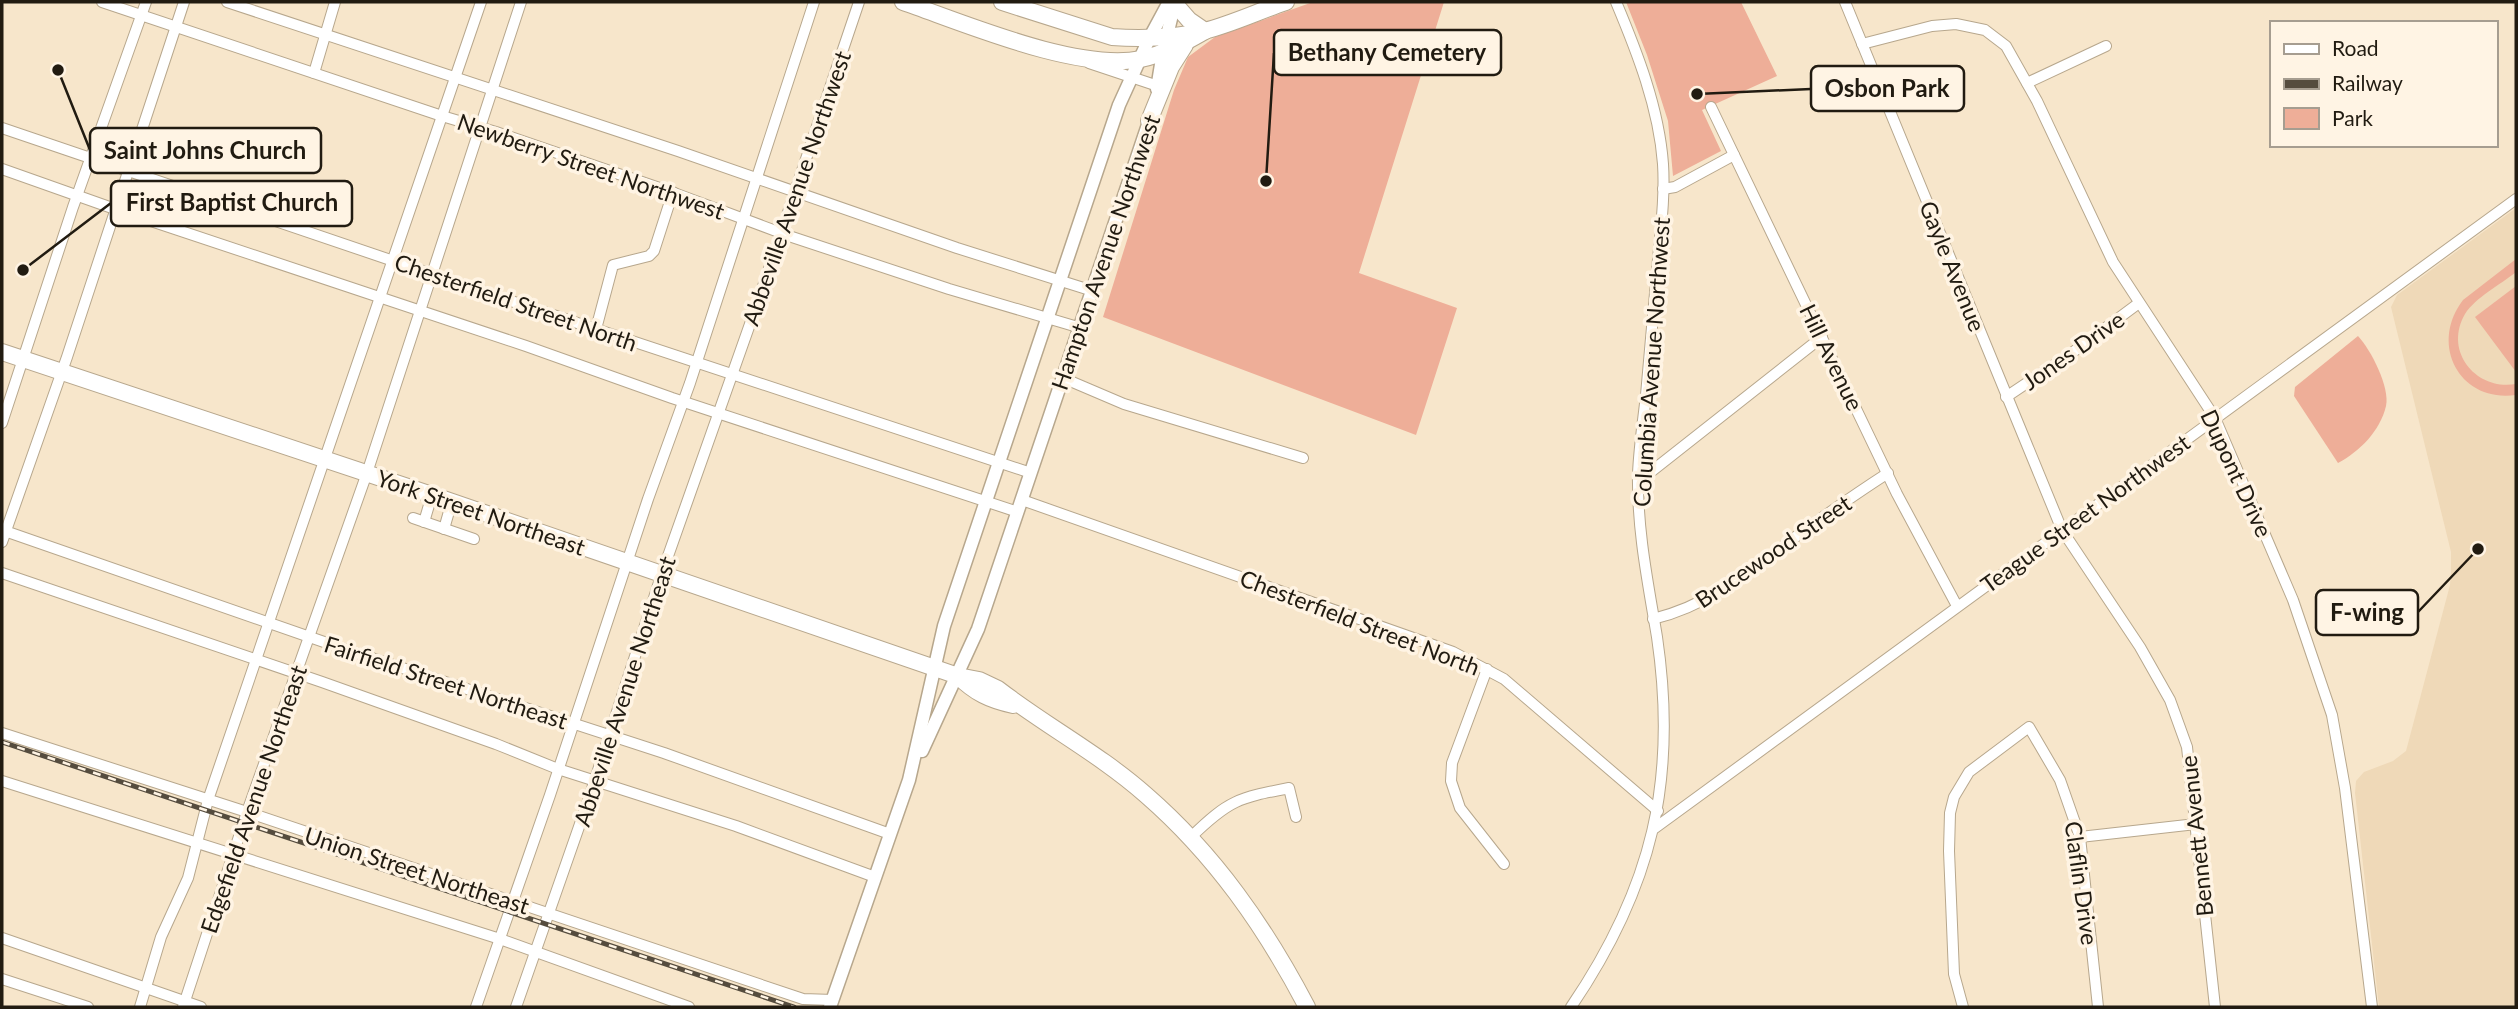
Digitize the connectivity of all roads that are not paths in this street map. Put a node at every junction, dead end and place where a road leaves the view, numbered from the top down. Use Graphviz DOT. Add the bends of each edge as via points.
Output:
graph roads {
  1 [pos="102,2"];
  2 [pos="146,2"];
  3 [pos="184,2"];
  4 [pos="228,2"];
  5 [pos="335,2"];
  6 [pos="481,2"];
  7 [pos="521,2"];
  8 [pos="814,2"];
  9 [pos="859,2"];
  10 [pos="902,2"];
  11 [pos="1002,2"];
  12 [pos="1173,2"];
  13 [pos="1286,2"];
  14 [pos="1616,2"];
  15 [pos="1845,2"];
  16 [pos="141,15"];
  17 [pos="176,27"];
  18 [pos="1205,31"];
  19 [pos="325,33"];
  20 [pos="1119,38"];
  21 [pos="1149,38"];
  22 [pos="1187,42"];
  23 [pos="1165,44"];
  24 [pos="1862,44"];
  25 [pos="2106,46"];
  26 [pos="1072,57"];
  27 [pos="1139,59"];
  28 [pos="1112,61"];
  29 [pos="314,73"];
  30 [pos="455,78"];
  31 [pos="1130,78"];
  32 [pos="2027,83"];
  33 [pos="1158,86"];
  34 [pos="492,91"];
  35 [pos="1711,107"];
  36 [pos="442,116"];
  37 [pos="1149,121"];
  38 [pos="2,128"];
  39 [pos="480,128"];
  40 [pos="1734,155"];
  41 [pos="92,159"];
  42 [pos="2,169"];
  43 [pos="128,171"];
  44 [pos="757,178"];
  45 [pos="1663,189"];
  46 [pos="794,191"];
  47 [pos="673,192"];
  48 [pos="78,195"];
  49 [pos="2516,200"];
  50 [pos="114,209"];
  51 [pos="744,218"];
  52 [pos="781,232"];
  53 [pos="393,260"];
  54 [pos="433,274"];
  55 [pos="1061,281"];
  56 [pos="1093,291"];
  57 [pos="381,299"];
  58 [pos="2139,303"];
  59 [pos="420,311"];
  60 [pos="1049,318"];
  61 [pos="1081,328"];
  62 [pos="596,329"];
  63 [pos="1822,337"];
  64 [pos="2,352"];
  65 [pos="22,359"];
  66 [pos="696,363"];
  67 [pos="61,372"];
  68 [pos="733,374"];
  69 [pos="1063,378"];
  70 [pos="2006,397"];
  71 [pos="683,402"];
  72 [pos="719,414"];
  73 [pos="2215,418"];
  74 [pos="2,422"];
  75 [pos="1303,458"];
  76 [pos="325,460"];
  77 [pos="1000,463"];
  78 [pos="367,473"];
  79 [pos="1031,473"];
  80 [pos="1888,473"];
  81 [pos="1638,482"];
  82 [pos="432,495"];
  83 [pos="452,501"];
  84 [pos="987,502"];
  85 [pos="1020,506"];
  86 [pos="413,519"];
  87 [pos="424,522"];
  88 [pos="444,529"];
  89 [pos="2062,530"];
  90 [pos="4,531"];
  91 [pos="474,539"];
  92 [pos="2,542"];
  93 [pos="627,561"];
  94 [pos="2,573"];
  95 [pos="662,573"];
  96 [pos="1956,606"];
  97 [pos="1653,619"];
  98 [pos="270,623"];
  99 [pos="309,637"];
  100 [pos="257,661"];
  101 [pos="935,667"];
  102 [pos="1487,669"];
  103 [pos="296,674"];
  104 [pos="958,676"];
  105 [pos="573,725"];
  106 [pos="2,733"];
  107 [pos="609,736"];
  108 [pos="558,769"];
  109 [pos="909,780"];
  110 [pos="2,781"];
  111 [pos="594,782"];
  112 [pos="208,800"];
  113 [pos="1658,811"];
  114 [pos="247,813"];
  115 [pos="1296,817"];
  116 [pos="2196,824"];
  117 [pos="1655,828"];
  118 [pos="890,834"];
  119 [pos="1191,837"];
  120 [pos="2080,837"];
  121 [pos="197,843"];
  122 [pos="233,855"];
  123 [pos="1504,864"];
  124 [pos="875,877"];
  125 [pos="513,902"];
  126 [pos="549,914"];
  127 [pos="2,938"];
  128 [pos="500,939"];
  129 [pos="536,952"];
  130 [pos="2,979"];
  131 [pos="146,988"];
  132 [pos="831,1004"];
  133 [pos="184,1005"];
  134 [pos="88,1007"];
  135 [pos="140,1007"];
  136 [pos="201,1007"];
  137 [pos="476,1007"];
  138 [pos="516,1007"];
  139 [pos="689,1007"];
  140 [pos="1307,1007"];
  141 [pos="1572,1007"];
  142 [pos="1963,1007"];
  143 [pos="2098,1007"];
  144 [pos="2215,1007"];
  145 [pos="2372,1007"];
  1 -- 16 [label="street, Newberry Street Northwest"];
  2 -- 16 [label="street"];
  3 -- 17 [label="street"];
  4 -- 19 [label="street, Newberry Street Northwest"];
  5 -- 19 [label="street"];
  6 -- 30 [label="street, Edgefield Avenue Northeast"];
  7 -- 34 [label="street, Edgefield Avenue Northeast"];
  8 -- 44 [label="street, Abbeville Avenue Northwest"];
  9 -- 46 [label="street, Abbeville Avenue Northwest"];
  10 -- 26 [label="main road"];
  11 -- 20 [label="main road"];
  12 -- 18 [label="main road"];
  12 -- 21 [label="street, Hampton Avenue Northwest"];
  12 -- 23 [label="street, Hampton Avenue Northwest"];
  13 -- 18 [label="main road"];
  14 -- 45 [label="street, Columbia Avenue Northwest" via="1647,87 1662,158"];
  15 -- 24 [label="street, Gayle Avenue"];
  16 -- 17 [label="street, Newberry Street Northwest"];
  16 -- 41 [label="street"];
  17 -- 29 [label="street, Newberry Street Northwest"];
  17 -- 43 [label="street"];
  18 -- 22 [label="main road"];
  18 -- 23 [label="main road"];
  19 -- 29 [label="street"];
  19 -- 30 [label="street, Newberry Street Northwest"];
  20 -- 21 [label="main road"];
  20 -- 28 [label="main road" via="1119,52"];
  21 -- 23 [label="main road"];
  21 -- 27 [label="street, Hampton Avenue Northwest"];
  22 -- 23 [label="main road"];
  22 -- 37 [label="main road" via="1171,66"];
  23 -- 27 [label="main road"];
  23 -- 33 [label="street, Hampton Avenue Northwest"];
  24 -- 32 [label="street, Dupont Drive" via="1932,26 1976,27 2006,46"];
  24 -- 70 [label="street, Gayle Avenue"];
  25 -- 32 [label="street"];
  26 -- 28 [label="main road"];
  26 -- 31 [label="street"];
  27 -- 28 [label="main road"];
  27 -- 31 [label="street, Hampton Avenue Northwest"];
  29 -- 36 [label="street, Newberry Street Northwest"];
  30 -- 34 [label="street, Newberry Street Northwest"];
  30 -- 36 [label="street, Edgefield Avenue Northeast"];
  31 -- 33 [label="street"];
  31 -- 55 [label="street, Hampton Avenue Northwest"];
  32 -- 58 [label="street, Dupont Drive" via="2102,241"];
  33 -- 37 [label="street, Hampton Avenue Northwest"];
  34 -- 39 [label="street, Edgefield Avenue Northeast"];
  34 -- 44 [label="street, Newberry Street Northwest"];
  35 -- 40 [label="street, Hill Avenue"];
  36 -- 39 [label="street, Newberry Street Northwest"];
  36 -- 53 [label="street, Edgefield Avenue Northeast"];
  37 -- 56 [label="street, Hampton Avenue Northwest"];
  38 -- 41 [label="street, Chesterfield Street North"];
  39 -- 47 [label="street, Newberry Street Northwest"];
  39 -- 54 [label="street, Edgefield Avenue Northeast"];
  40 -- 45 [label="street"];
  40 -- 63 [label="street, Hill Avenue"];
  41 -- 43 [label="street, Chesterfield Street North"];
  41 -- 48 [label="street"];
  42 -- 48 [label="street, Chesterfield Street North"];
  43 -- 50 [label="street"];
  43 -- 53 [label="street, Chesterfield Street North"];
  44 -- 46 [label="street, Newberry Street Northwest"];
  44 -- 51 [label="street, Abbeville Avenue Northwest"];
  45 -- 81 [label="street, Columbia Avenue Northwest"];
  46 -- 52 [label="street, Abbeville Avenue Northwest"];
  46 -- 55 [label="street, Newberry Street Northwest"];
  47 -- 51 [label="street, Newberry Street Northwest"];
  47 -- 62 [label="street" via="654,251 613,265"];
  48 -- 50 [label="street, Chesterfield Street North"];
  48 -- 65 [label="street"];
  49 -- 73 [label="street, Teague Street Northwest"];
  50 -- 57 [label="street, Chesterfield Street North"];
  50 -- 67 [label="street"];
  51 -- 52 [label="street, Newberry Street Northwest"];
  51 -- 66 [label="street, Abbeville Avenue Northwest"];
  52 -- 60 [label="street, Newberry Street Northwest"];
  52 -- 68 [label="street, Abbeville Avenue Northwest"];
  53 -- 54 [label="street, Chesterfield Street North"];
  53 -- 57 [label="street, Edgefield Avenue Northeast"];
  54 -- 59 [label="street, Edgefield Avenue Northeast"];
  54 -- 62 [label="street, Chesterfield Street North"];
  55 -- 56 [label="street, Newberry Street Northwest"];
  55 -- 60 [label="street, Hampton Avenue Northwest"];
  56 -- 61 [label="street, Hampton Avenue Northwest"];
  57 -- 59 [label="street, Chesterfield Street North"];
  57 -- 76 [label="street, Edgefield Avenue Northeast"];
  58 -- 70 [label="street, Jones Drive"];
  58 -- 73 [label="street, Dupont Drive"];
  59 -- 71 [label="street, Chesterfield Street North"];
  59 -- 78 [label="street, Edgefield Avenue Northeast"];
  60 -- 61 [label="street, Newberry Street Northwest"];
  60 -- 77 [label="street, Hampton Avenue Northwest"];
  61 -- 69 [label="street, Hampton Avenue Northwest"];
  62 -- 66 [label="street, Chesterfield Street North"];
  63 -- 80 [label="street, Hill Avenue"];
  63 -- 81 [label="street"];
  64 -- 65 [label="main road, York Street Northeast"];
  65 -- 67 [label="main road, York Street Northeast"];
  65 -- 74 [label="street"];
  66 -- 68 [label="street, Chesterfield Street North"];
  66 -- 71 [label="street, Abbeville Avenue Northwest"];
  67 -- 76 [label="main road, York Street Northeast"];
  67 -- 90 [label="street"];
  68 -- 72 [label="street, Abbeville Avenue Northeast"];
  68 -- 77 [label="street, Chesterfield Street North"];
  69 -- 75 [label="street" via="1124,404"];
  69 -- 79 [label="street, Hampton Avenue Northwest"];
  70 -- 89 [label="street, Gayle Avenue"];
  71 -- 72 [label="street, Chesterfield Street North"];
  71 -- 93 [label="street, Abbeville Avenue Northeast"];
  72 -- 84 [label="street, Chesterfield Street North"];
  72 -- 95 [label="street, Abbeville Avenue Northeast"];
  73 -- 89 [label="street, Teague Street Northwest"];
  73 -- 145 [label="street, Dupont Drive" via="2292,600 2332,715"];
  76 -- 78 [label="main road, York Street Northeast"];
  76 -- 98 [label="street, Edgefield Avenue Northeast"];
  77 -- 79 [label="street, Chesterfield Street North"];
  77 -- 84 [label="street, Hampton Avenue Northwest"];
  78 -- 82 [label="main road, York Street Northeast"];
  78 -- 99 [label="street, Edgefield Avenue Northeast"];
  79 -- 85 [label="street, Hampton Avenue Northwest"];
  80 -- 96 [label="street, Hill Avenue"];
  80 -- 97 [label="street, Brucewood Street" via="1724,590 1686,610"];
  81 -- 97 [label="street, Columbia Avenue Northwest"];
  82 -- 83 [label="main road, York Street Northeast"];
  82 -- 87 [label="street"];
  83 -- 88 [label="street"];
  83 -- 93 [label="main road, York Street Northeast"];
  84 -- 85 [label="street, Chesterfield Street North"];
  84 -- 101 [label="street, Hampton Avenue Northwest" via="944,626"];
  85 -- 102 [label="street, Chesterfield Street North" via="1453,652"];
  85 -- 104 [label="street, Hampton Avenue Northwest"];
  86 -- 87 [label="street"];
  87 -- 88 [label="street"];
  88 -- 91 [label="street"];
  89 -- 96 [label="street, Teague Street Northwest"];
  89 -- 116 [label="street, Bennett Avenue" via="2170,699 2187,747"];
  90 -- 92 [label="street"];
  90 -- 98 [label="street, Fairfield Street Northeast"];
  93 -- 95 [label="main road, York Street Northeast"];
  93 -- 105 [label="street, Abbeville Avenue Northeast"];
  94 -- 100 [label="street, Fairfield Street Northeast"];
  95 -- 101 [label="main road, York Street Northeast"];
  95 -- 107 [label="street, Abbeville Avenue Northeast"];
  96 -- 117 [label="street, Teague Street Northwest"];
  97 -- 113 [label="street, Columbia Avenue Northwest" via="1663,709"];
  98 -- 99 [label="street, Fairfield Street Northeast"];
  98 -- 100 [label="street, Edgefield Avenue Northeast"];
  99 -- 103 [label="street, Edgefield Avenue Northeast"];
  99 -- 105 [label="street, Fairfield Street Northeast"];
  100 -- 103 [label="street, Fairfield Street Northeast"];
  100 -- 112 [label="street, Edgefield Avenue Northeast"];
  101 -- 104 [label="main road, York Street Northeast"];
  101 -- 109 [label="street, Hampton Avenue Northwest"];
  102 -- 113 [label="street, Chesterfield Street North" via="1524,695"];
  102 -- 123 [label="street" via="1452,763 1451,781 1460,808"];
  103 -- 108 [label="street, Fairfield Street Northeast"];
  103 -- 114 [label="street, Edgefield Avenue Northeast"];
  104 -- 109 [label="street, Hampton Avenue Northwest"];
  104 -- 119 [label="main road, York Street Northeast" via="992,700 1021,707 1115,771"];
  105 -- 107 [label="street, Fairfield Street Northeast"];
  105 -- 108 [label="street, Abbeville Avenue Northeast"];
  106 -- 112 [label="street, Union Street Northeast"];
  107 -- 111 [label="street, Abbeville Avenue Northeast"];
  107 -- 118 [label="street, Fairfield Street Northeast"];
  108 -- 111 [label="street, Fairfield Street Northeast"];
  108 -- 125 [label="street, Abbeville Avenue Northeast"];
  109 -- 118 [label="street"];
  110 -- 121 [label="street, Union Street Northeast"];
  111 -- 124 [label="street, Fairfield Street Northeast" via="736,826"];
  111 -- 126 [label="street, Abbeville Avenue Northeast"];
  112 -- 114 [label="street, Union Street Northeast"];
  112 -- 121 [label="street, Edgefield Avenue Northeast"];
  113 -- 117 [label="street, Columbia Avenue Northwest"];
  114 -- 122 [label="street, Edgefield Avenue Northeast"];
  114 -- 125 [label="street, Union Street Northeast"];
  115 -- 119 [label="street" via="1289,788 1233,802"];
  116 -- 120 [label="street"];
  116 -- 144 [label="street, Bennett Avenue"];
  117 -- 141 [label="street, Columbia Avenue Northwest" via="1616,935"];
  118 -- 124 [label="street"];
  119 -- 140 [label="main road, York Street Northeast" via="1258,922"];
  120 -- 142 [label="street, Claflin Drive" via="2060,780 2029,727 1969,772 1954,797 1949,851 1954,974"];
  120 -- 143 [label="street, Claflin Drive"];
  121 -- 122 [label="street, Union Street Northeast"];
  121 -- 131 [label="street, Edgefield Avenue Northeast"];
  122 -- 128 [label="street, Union Street Northeast"];
  122 -- 133 [label="street, Edgefield Avenue Northeast"];
  124 -- 132 [label="street"];
  125 -- 126 [label="street, Union Street Northeast"];
  125 -- 128 [label="street, Abbeville Avenue Northeast"];
  126 -- 129 [label="street, Abbeville Avenue Northeast"];
  126 -- 132 [label="street, Union Street Northeast" via="803,999"];
  127 -- 131 [label="street"];
  128 -- 129 [label="street, Union Street Northeast"];
  128 -- 137 [label="street, Abbeville Avenue Northeast"];
  129 -- 138 [label="street, Abbeville Avenue Northeast"];
  129 -- 139 [label="street, Union Street Northeast"];
  130 -- 134 [label="street"];
  131 -- 133 [label="street"];
  131 -- 135 [label="street, Edgefield Avenue Northeast"];
  133 -- 136 [label="street"];
}
